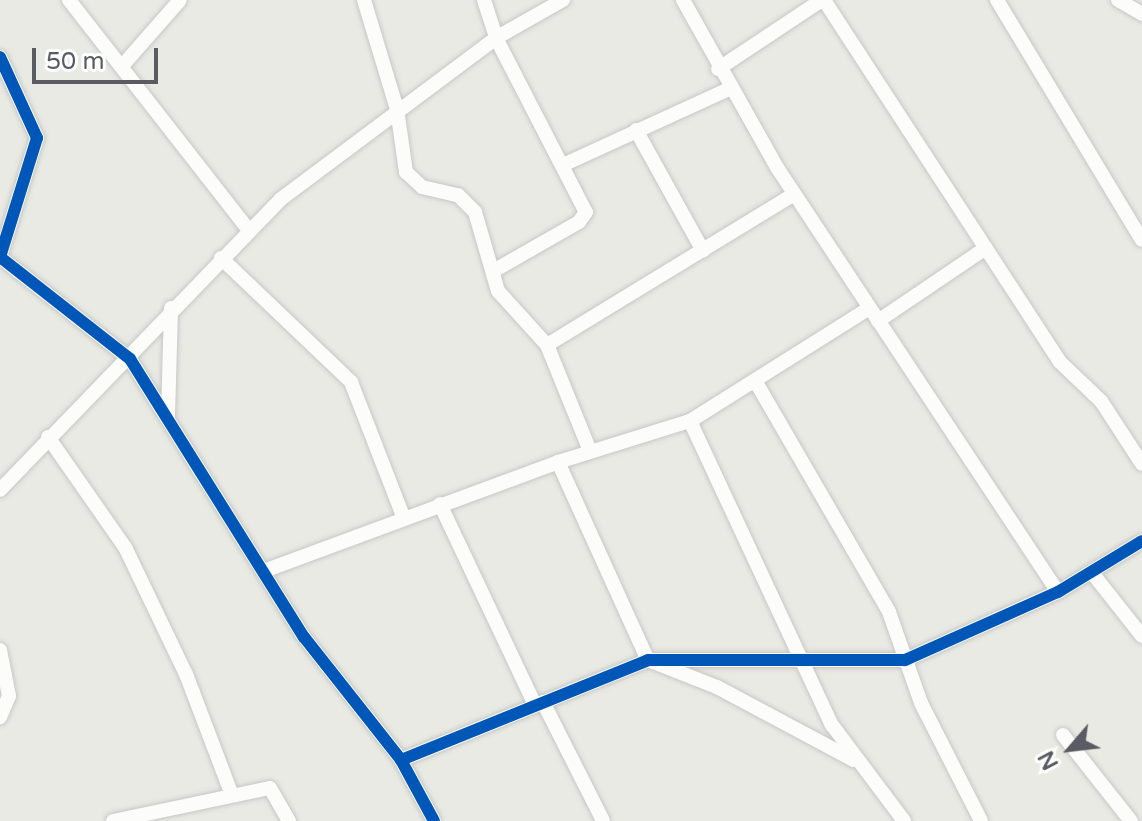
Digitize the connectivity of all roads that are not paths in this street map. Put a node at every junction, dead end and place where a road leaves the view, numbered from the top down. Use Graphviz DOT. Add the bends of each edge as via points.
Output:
graph roads {
  1 [pos="69,0"];
  2 [pos="180,0"];
  3 [pos="364,0"];
  4 [pos="484,0"];
  5 [pos="563,0"];
  6 [pos="683,0"];
  7 [pos="823,0"];
  8 [pos="997,0"];
  9 [pos="1118,0"];
  10 [pos="1142,14"];
  11 [pos="496,38"];
  12 [pos="0,57"];
  13 [pos="123,65"];
  14 [pos="718,69"];
  15 [pos="729,89"];
  16 [pos="397,109"];
  17 [pos="636,130"];
  18 [pos="565,164"];
  19 [pos="794,194"];
  20 [pos="247,228"];
  21 [pos="1142,240"];
  22 [pos="986,248"];
  23 [pos="703,251"];
  24 [pos="0,257"];
  25 [pos="221,258"];
  26 [pos="493,271"];
  27 [pos="171,308"];
  28 [pos="868,309"];
  29 [pos="878,321"];
  30 [pos="547,345"];
  31 [pos="130,359"];
  32 [pos="757,384"];
  33 [pos="167,417"];
  34 [pos="690,421"];
  35 [pos="48,437"];
  36 [pos="590,451"];
  37 [pos="558,462"];
  38 [pos="1142,464"];
  39 [pos="0,490"];
  40 [pos="440,504"];
  41 [pos="403,516"];
  42 [pos="1142,541"];
  43 [pos="264,571"];
  44 [pos="1093,574"];
  45 [pos="1058,592"];
  46 [pos="1142,636"];
  47 [pos="0,650"];
  48 [pos="800,658"];
  49 [pos="648,660"];
  50 [pos="905,660"];
  51 [pos="539,703"];
  52 [pos="0,717"];
  53 [pos="1063,735"];
  54 [pos="401,760"];
  55 [pos="858,762"];
  56 [pos="232,795"];
  57 [pos="899,816"];
  58 [pos="113,821"];
  59 [pos="289,821"];
  60 [pos="434,821"];
  61 [pos="603,821"];
  62 [pos="882,821"];
  63 [pos="981,821"];
  64 [pos="1131,821"];
  1 -- 13 [label="street"];
  2 -- 13 [label="street"];
  3 -- 16 [label="street"];
  4 -- 11 [label="street"];
  5 -- 11 [label="street"];
  6 -- 14 [label="street"];
  7 -- 14 [label="street"];
  7 -- 22 [label="street"];
  8 -- 21 [label="street"];
  9 -- 10 [label="street"];
  11 -- 16 [label="street"];
  11 -- 18 [label="street"];
  12 -- 24 [label="street" via="37,138"];
  13 -- 20 [label="street"];
  14 -- 15 [label="street"];
  15 -- 17 [label="street"];
  15 -- 19 [label="street"];
  16 -- 20 [label="street"];
  16 -- 26 [label="street" via="406,172 422,187 468,202 480,221"];
  17 -- 18 [label="street"];
  17 -- 23 [label="street"];
  18 -- 26 [label="street" via="586,217"];
  19 -- 23 [label="street"];
  19 -- 28 [label="street"];
  20 -- 25 [label="street"];
  22 -- 29 [label="street"];
  22 -- 38 [label="street" via="1060,362 1101,401"];
  23 -- 30 [label="street"];
  24 -- 31 [label="street"];
  25 -- 27 [label="street"];
  25 -- 41 [label="street" via="351,382"];
  26 -- 30 [label="street" via="507,308"];
  27 -- 31 [label="street"];
  27 -- 33 [label="street"];
  28 -- 29 [label="street"];
  28 -- 32 [label="street"];
  29 -- 45 [label="street"];
  30 -- 36 [label="street"];
  31 -- 33 [label="street"];
  31 -- 35 [label="street"];
  32 -- 34 [label="street"];
  32 -- 50 [label="street" via="874,583"];
  33 -- 43 [label="street"];
  34 -- 36 [label="street"];
  34 -- 48 [label="street"];
  35 -- 39 [label="street"];
  35 -- 56 [label="street" via="131,559 186,674"];
  36 -- 37 [label="street"];
  37 -- 40 [label="street"];
  37 -- 49 [label="street"];
  40 -- 41 [label="street"];
  40 -- 51 [label="street"];
  41 -- 43 [label="street"];
  42 -- 44 [label="street"];
  43 -- 54 [label="street" via="304,637"];
  44 -- 45 [label="street"];
  44 -- 46 [label="street"];
  45 -- 50 [label="street"];
  47 -- 52 [label="street" via="9,696"];
  48 -- 49 [label="street"];
  48 -- 50 [label="street"];
  48 -- 55 [label="street"];
  49 -- 51 [label="street"];
  49 -- 55 [label="street" via="717,687"];
  50 -- 63 [label="street"];
  51 -- 54 [label="street"];
  51 -- 61 [label="street"];
  53 -- 64 [label="street"];
  54 -- 60 [label="street"];
  55 -- 57 [label="street"];
  56 -- 58 [label="street"];
  56 -- 59 [label="street" via="273,789"];
  57 -- 62 [label="street"];
}
